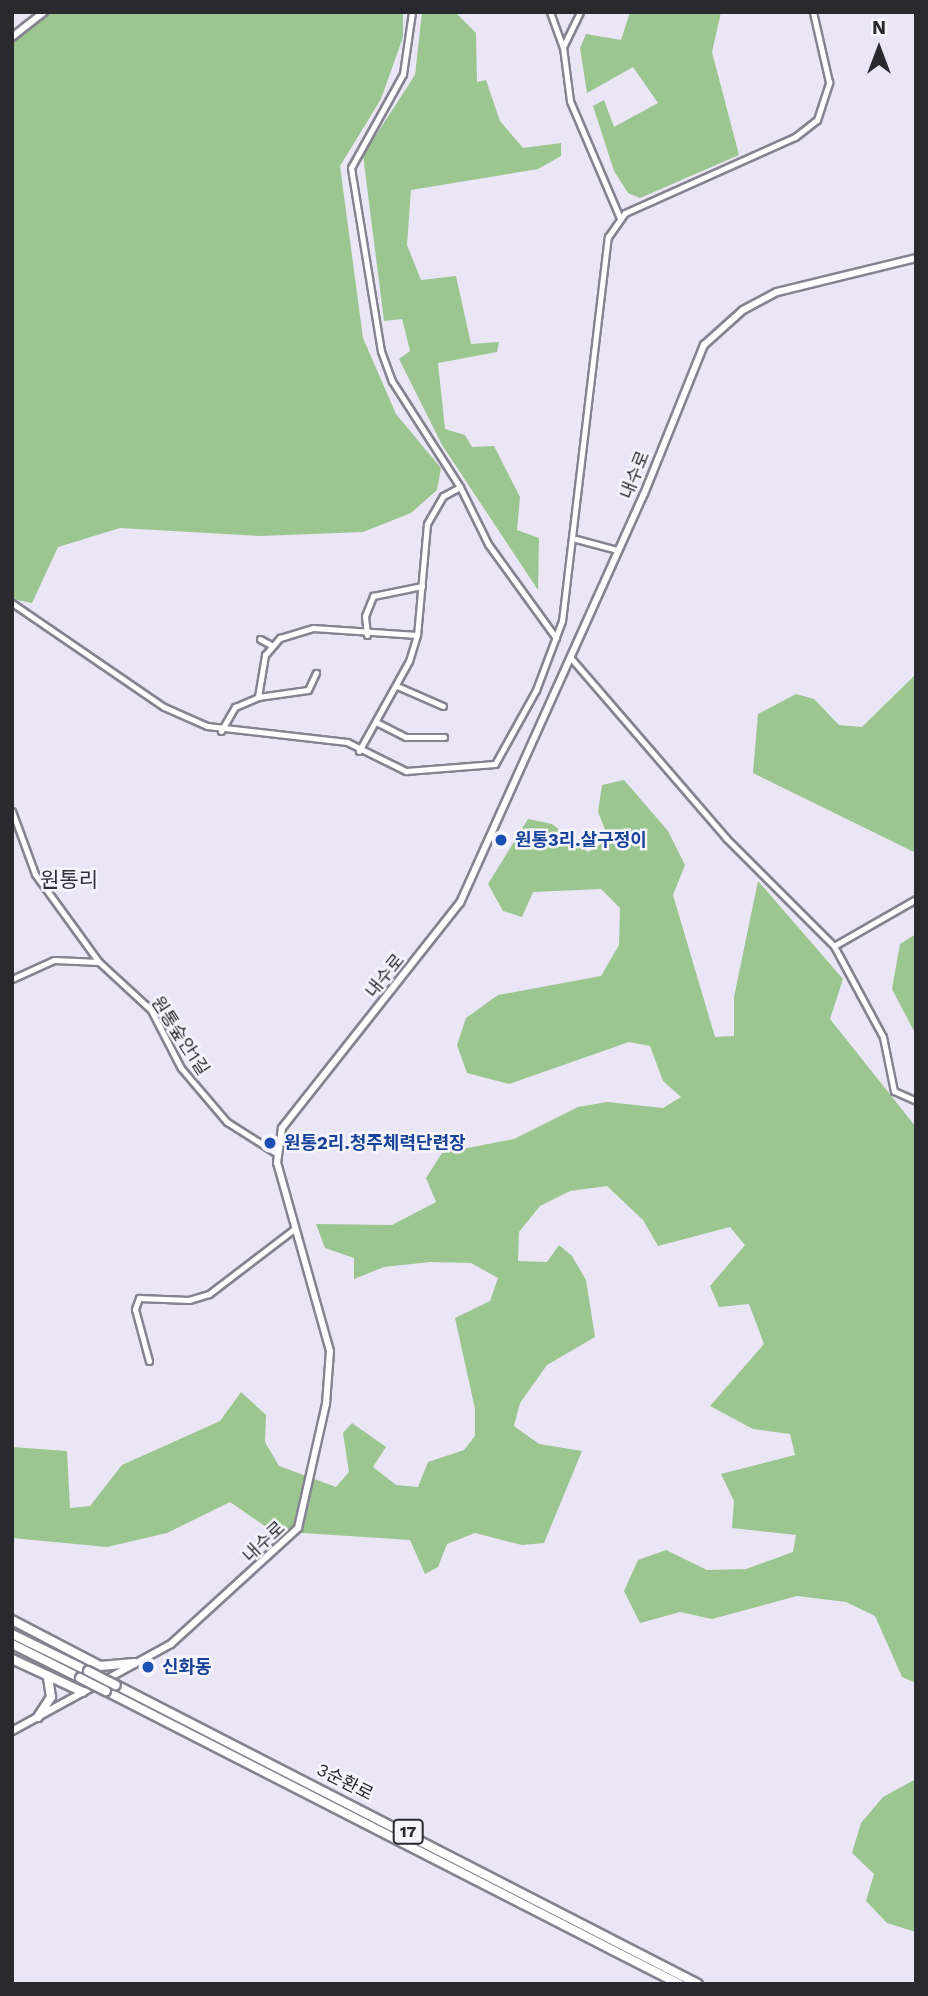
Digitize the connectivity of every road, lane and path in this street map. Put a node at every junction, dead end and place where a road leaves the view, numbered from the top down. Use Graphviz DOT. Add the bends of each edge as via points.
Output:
graph roads {
  1 [pos="44,12"];
  2 [pos="412,12"];
  3 [pos="550,12"];
  4 [pos="580,12"];
  5 [pos="813,12"];
  6 [pos="12,37"];
  7 [pos="564,47"];
  8 [pos="620,218"];
  9 [pos="916,258"];
  10 [pos="460,486"];
  11 [pos="576,539"];
  12 [pos="617,550"];
  13 [pos="422,586"];
  14 [pos="12,603"];
  15 [pos="367,635"];
  16 [pos="417,635"];
  17 [pos="556,638"];
  18 [pos="260,639"];
  19 [pos="271,645"];
  20 [pos="570,657"];
  21 [pos="316,674"];
  22 [pos="397,686"];
  23 [pos="258,697"];
  24 [pos="443,706"];
  25 [pos="378,723"];
  26 [pos="221,731"];
  27 [pos="444,737"];
  28 [pos="359,751"];
  29 [pos="12,811"];
  30 [pos="18,833"];
  31 [pos="12,838"];
  32 [pos="916,899"];
  33 [pos="834,946"];
  34 [pos="99,962"];
  35 [pos="12,979"];
  36 [pos="916,1101"];
  37 [pos="276,1153"];
  38 [pos="294,1230"];
  39 [pos="149,1361"];
  40 [pos="12,1620"];
  41 [pos="12,1634"];
  42 [pos="12,1644"];
  43 [pos="12,1659"];
  44 [pos="134,1663"];
  45 [pos="100,1666"];
  46 [pos="48,1679"];
  47 [pos="103,1680"];
  48 [pos="73,1688"];
  49 [pos="83,1692"];
  50 [pos="38,1717"];
  51 [pos="12,1731"];
  52 [pos="678,1983"];
  53 [pos="700,1984"];
  1 -- 6 [label="street"];
  2 -- 10 [label="street" via="403,74 351,168 353,204 392,381"];
  3 -- 7 [label="street"];
  4 -- 7 [label="street"];
  5 -- 8 [label="street" via="829,82 817,120 795,137"];
  7 -- 8 [label="street" via="581,135"];
  8 -- 11 [label="street" via="608,237 598,286"];
  9 -- 12 [label="street, 내수로" via="777,292 723,324 690,368"];
  10 -- 13 [label="street" via="443,496 427,524"];
  10 -- 17 [label="street" via="488,544"];
  11 -- 12 [label="street"];
  11 -- 17 [label="street"];
  12 -- 20 [label="street, 내수로"];
  13 -- 15 [label="street" via="373,596 365,616"];
  13 -- 16 [label="street"];
  14 -- 26 [label="street" via="164,707"];
  15 -- 16 [label="street"];
  15 -- 19 [label="street" via="313,628"];
  16 -- 22 [label="street"];
  17 -- 28 [label="street" via="517,732 495,764 406,771"];
  18 -- 19 [label="street"];
  19 -- 23 [label="street"];
  20 -- 33 [label="street" via="734,847"];
  20 -- 37 [label="street, 내수로" via="460,903 293,1110"];
  21 -- 23 [label="street" via="308,690"];
  22 -- 24 [label="street"];
  22 -- 25 [label="street"];
  23 -- 26 [label="street" via="235,707"];
  25 -- 27 [label="street" via="406,737"];
  25 -- 28 [label="street"];
  26 -- 28 [label="street" via="326,738"];
  29 -- 30 [label="street, 원통숲안1길"];
  30 -- 31 [label="street"];
  30 -- 34 [label="street, 원통숲안1길" via="55,907"];
  32 -- 33 [label="street"];
  33 -- 36 [label="street" via="883,1037 894,1091"];
  34 -- 35 [label="street" via="54,960"];
  34 -- 37 [label="street, 원통숲안1길" via="151,1010 181,1068 227,1122"];
  37 -- 38 [label="street, 내수로"];
  38 -- 39 [label="street" via="209,1294 189,1300 139,1298 135,1309"];
  38 -- 44 [label="street, 내수로" via="325,1314 331,1365 303,1517 292,1535 188,1630"];
  40 -- 45 [label="highway"];
  41 -- 53 [label="highway, 3순환로 / 17, bridge"];
  42 -- 52 [label="highway, 3순환로 / 17, bridge"];
  43 -- 46 [label="highway"];
  44 -- 45 [label="highway"];
  44 -- 47 [label="street, 내수로"];
  45 -- 47 [label="highway"];
  45 -- 48 [label="highway" via="91,1682"];
  46 -- 48 [label="highway"];
  46 -- 50 [label="highway" via="51,1697"];
  47 -- 49 [label="street, 내수로"];
  48 -- 49 [label="highway"];
  49 -- 50 [label="street, 내수로"];
  50 -- 51 [label="street, 내수로"];
}
